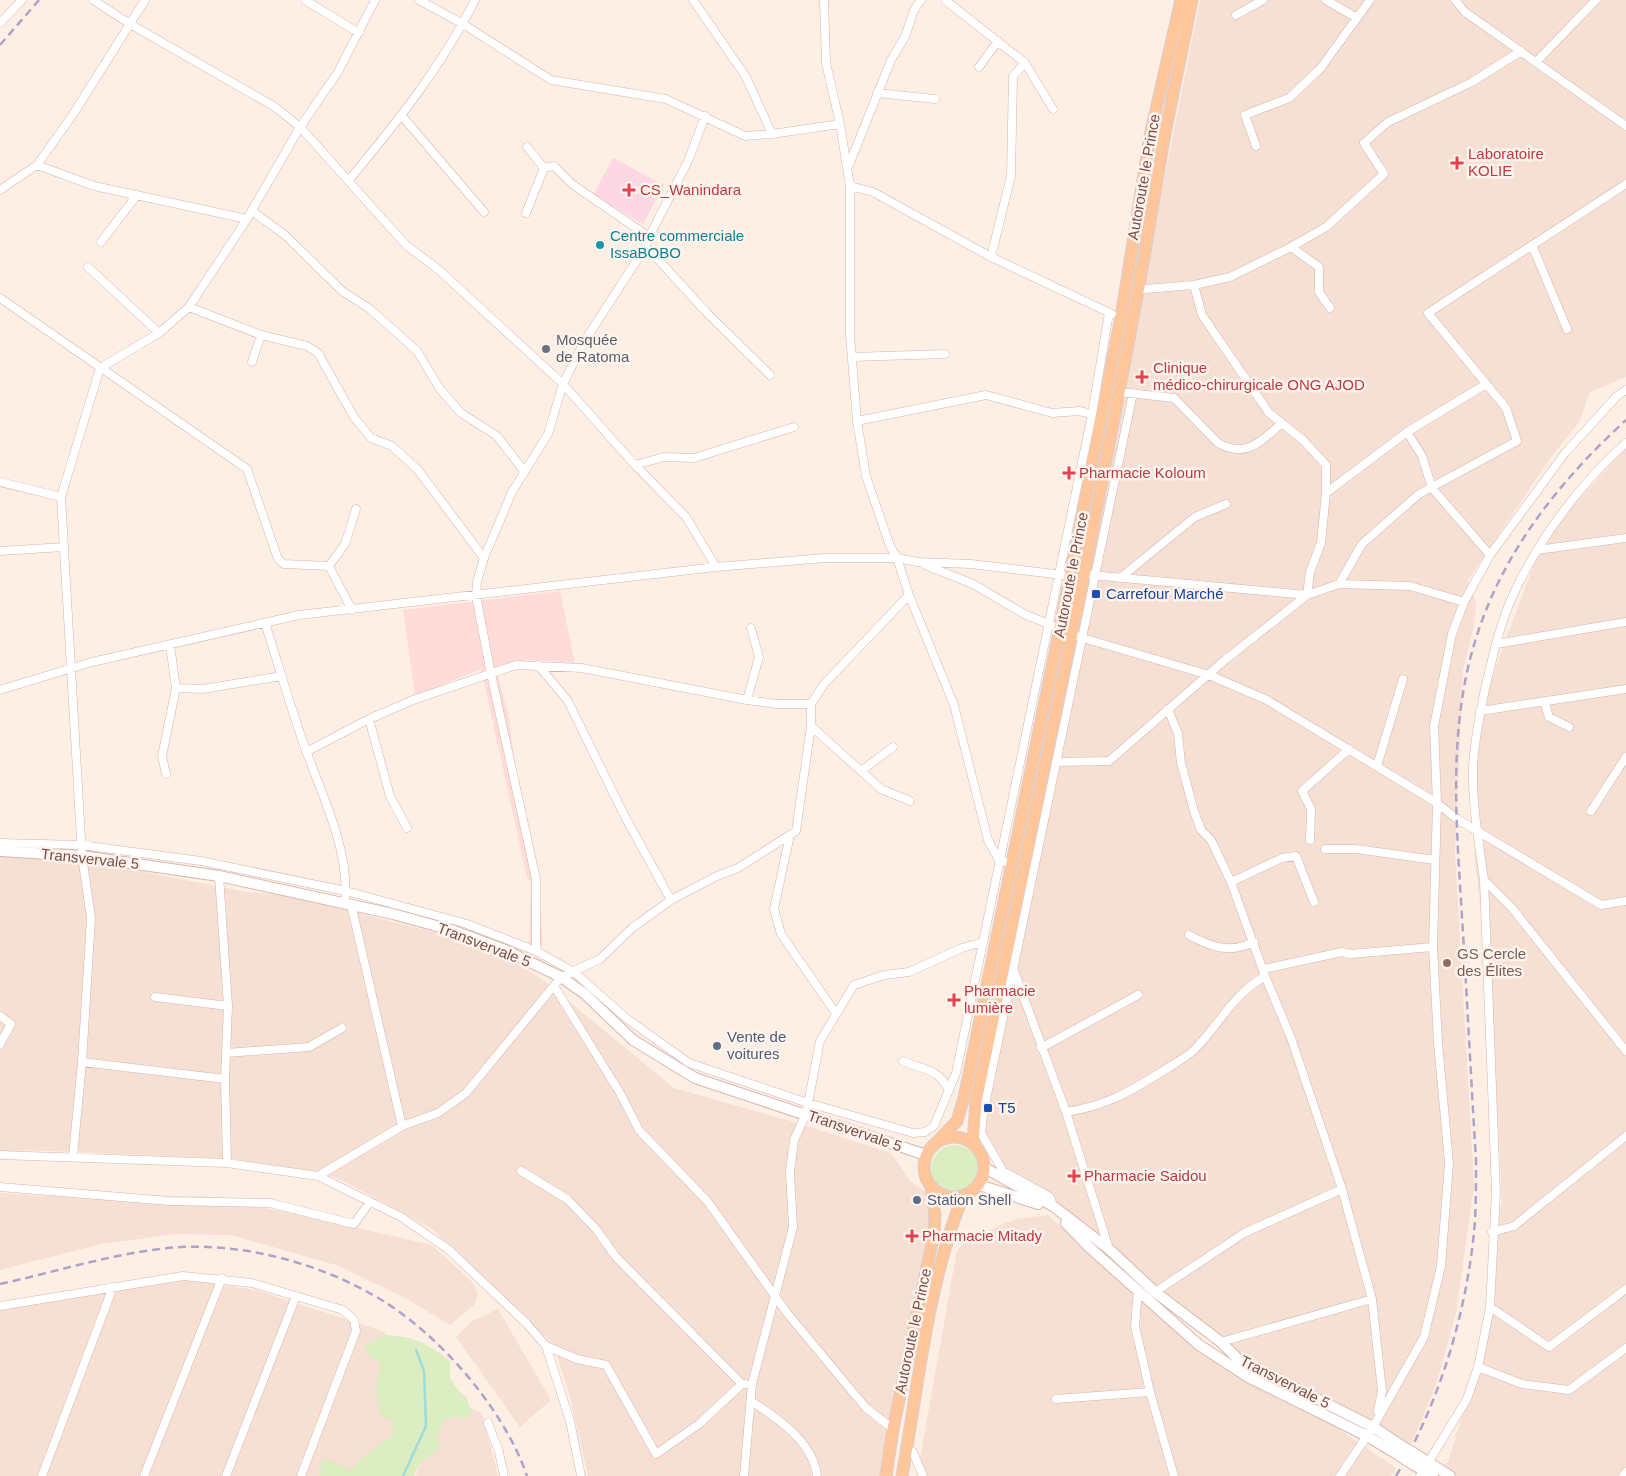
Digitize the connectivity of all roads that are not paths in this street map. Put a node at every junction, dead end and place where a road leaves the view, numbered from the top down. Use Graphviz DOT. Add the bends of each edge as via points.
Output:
graph roads {
  1 [pos="22,0"];
  2 [pos="93,0"];
  3 [pos="145,0"];
  4 [pos="305,0"];
  5 [pos="375,0"];
  6 [pos="420,0"];
  7 [pos="475,0"];
  8 [pos="693,0"];
  9 [pos="824,0"];
  10 [pos="921,0"];
  11 [pos="944,0"];
  12 [pos="1181,0"];
  13 [pos="1192,0"];
  14 [pos="1263,0"];
  15 [pos="1326,0"];
  16 [pos="1370,0"];
  17 [pos="1455,0"];
  18 [pos="1596,0"];
  19 [pos="1236,15"];
  20 [pos="1357,18"];
  21 [pos="0,23"];
  22 [pos="130,24"];
  23 [pos="463,24"];
  24 [pos="359,33"];
  25 [pos="998,42"];
  26 [pos="1521,51"];
  27 [pos="1536,62"];
  28 [pos="1025,63"];
  29 [pos="980,67"];
  30 [pos="878,93"];
  31 [pos="935,99"];
  32 [pos="1053,109"];
  33 [pos="402,116"];
  34 [pos="705,116"];
  35 [pos="840,124"];
  36 [pos="1626,126"];
  37 [pos="300,127"];
  38 [pos="772,134"];
  39 [pos="1256,146"];
  40 [pos="527,147"];
  41 [pos="37,165"];
  42 [pos="848,166"];
  43 [pos="544,168"];
  44 [pos="348,181"];
  45 [pos="1626,184"];
  46 [pos="850,186"];
  47 [pos="0,190"];
  48 [pos="137,195"];
  49 [pos="252,211"];
  50 [pos="484,212"];
  51 [pos="526,214"];
  52 [pos="247,219"];
  53 [pos="648,237"];
  54 [pos="101,242"];
  55 [pos="1532,245"];
  56 [pos="646,246"];
  57 [pos="1291,248"];
  58 [pos="991,256"];
  59 [pos="88,267"];
  60 [pos="1194,285"];
  61 [pos="1138,292"];
  62 [pos="0,298"];
  63 [pos="189,307"];
  64 [pos="1330,308"];
  65 [pos="1109,313"];
  66 [pos="1121,317"];
  67 [pos="1566,329"];
  68 [pos="159,333"];
  69 [pos="261,335"];
  70 [pos="945,354"];
  71 [pos="852,357"];
  72 [pos="252,362"];
  73 [pos="100,368"];
  74 [pos="770,375"];
  75 [pos="563,384"];
  76 [pos="1486,384"];
  77 [pos="1626,390"];
  78 [pos="1119,392"];
  79 [pos="1133,393"];
  80 [pos="1092,414"];
  81 [pos="857,421"];
  82 [pos="1282,423"];
  83 [pos="794,427"];
  84 [pos="1407,432"];
  85 [pos="1626,443"];
  86 [pos="635,465"];
  87 [pos="524,472"];
  88 [pos="0,482"];
  89 [pos="1432,488"];
  90 [pos="1326,493"];
  91 [pos="61,497"];
  92 [pos="1226,504"];
  93 [pos="356,509"];
  94 [pos="1626,538"];
  95 [pos="64,547"];
  96 [pos="1537,550"];
  97 [pos="0,551"];
  98 [pos="1490,555"];
  99 [pos="484,558"];
  100 [pos="897,558"];
  101 [pos="918,562"];
  102 [pos="329,566"];
  103 [pos="716,567"];
  104 [pos="1058,574"];
  105 [pos="1089,575"];
  106 [pos="1071,576"];
  107 [pos="1120,578"];
  108 [pos="1339,584"];
  109 [pos="909,595"];
  110 [pos="1307,595"];
  111 [pos="476,596"];
  112 [pos="1464,602"];
  113 [pos="352,610"];
  114 [pos="1626,622"];
  115 [pos="265,623"];
  116 [pos="1055,627"];
  117 [pos="751,628"];
  118 [pos="1076,636"];
  119 [pos="1496,644"];
  120 [pos="170,645"];
  121 [pos="538,665"];
  122 [pos="69,669"];
  123 [pos="491,674"];
  124 [pos="1209,675"];
  125 [pos="282,676"];
  126 [pos="1403,679"];
  127 [pos="176,688"];
  128 [pos="1626,689"];
  129 [pos="0,690"];
  130 [pos="747,700"];
  131 [pos="1544,701"];
  132 [pos="810,704"];
  133 [pos="1168,709"];
  134 [pos="1480,711"];
  135 [pos="369,719"];
  136 [pos="812,726"];
  137 [pos="1569,728"];
  138 [pos="893,747"];
  139 [pos="1348,749"];
  140 [pos="306,752"];
  141 [pos="1626,757"];
  142 [pos="1056,762"];
  143 [pos="1377,766"];
  144 [pos="862,771"];
  145 [pos="166,774"];
  146 [pos="910,801"];
  147 [pos="1437,803"];
  148 [pos="1591,811"];
  149 [pos="407,828"];
  150 [pos="1476,830"];
  151 [pos="790,835"];
  152 [pos="1310,840"];
  153 [pos="0,842"];
  154 [pos="81,844"];
  155 [pos="1324,849"];
  156 [pos="0,851"];
  157 [pos="82,856"];
  158 [pos="999,860"];
  159 [pos="1435,860"];
  160 [pos="1011,864"];
  161 [pos="219,876"];
  162 [pos="1484,880"];
  163 [pos="1231,882"];
  164 [pos="346,891"];
  165 [pos="671,900"];
  166 [pos="1626,901"];
  167 [pos="1314,902"];
  168 [pos="348,904"];
  169 [pos="1189,935"];
  170 [pos="983,942"];
  171 [pos="1254,942"];
  172 [pos="1433,946"];
  173 [pos="536,950"];
  174 [pos="1014,969"];
  175 [pos="574,972"];
  176 [pos="1265,972"];
  177 [pos="561,977"];
  178 [pos="554,986"];
  179 [pos="972,994"];
  180 [pos="1138,995"];
  181 [pos="155,997"];
  182 [pos="984,998"];
  183 [pos="228,1006"];
  184 [pos="835,1012"];
  185 [pos="0,1016"];
  186 [pos="342,1028"];
  187 [pos="0,1044"];
  188 [pos="1041,1048"];
  189 [pos="1626,1051"];
  190 [pos="226,1053"];
  191 [pos="903,1061"];
  192 [pos="82,1062"];
  193 [pos="225,1079"];
  194 [pos="986,1080"];
  195 [pos="949,1090"];
  196 [pos="807,1108"];
  197 [pos="1066,1112"];
  198 [pos="402,1126"];
  199 [pos="1626,1136"];
  200 [pos="938,1142"];
  201 [pos="974,1144"];
  202 [pos="0,1155"];
  203 [pos="926,1155"];
  204 [pos="73,1156"];
  205 [pos="227,1163"];
  206 [pos="985,1168"];
  207 [pos="521,1171"];
  208 [pos="318,1176"];
  209 [pos="979,1185"];
  210 [pos="931,1187"];
  211 [pos="0,1188"];
  212 [pos="1342,1189"];
  213 [pos="963,1196"];
  214 [pos="370,1202"];
  215 [pos="1053,1206"];
  216 [pos="1492,1232"];
  217 [pos="1109,1249"];
  218 [pos="222,1278"];
  219 [pos="112,1287"];
  220 [pos="1626,1289"];
  221 [pos="1138,1290"];
  222 [pos="1155,1292"];
  223 [pos="296,1296"];
  224 [pos="775,1296"];
  225 [pos="1372,1299"];
  226 [pos="0,1306"];
  227 [pos="1490,1306"];
  228 [pos="1221,1342"];
  229 [pos="546,1346"];
  230 [pos="1626,1348"];
  231 [pos="1478,1368"];
  232 [pos="742,1384"];
  233 [pos="752,1384"];
  234 [pos="1150,1392"];
  235 [pos="1056,1399"];
  236 [pos="751,1402"];
  237 [pos="488,1423"];
  238 [pos="1374,1427"];
  239 [pos="893,1429"];
  240 [pos="1367,1436"];
  241 [pos="907,1450"];
  242 [pos="1400,1450"];
  243 [pos="1427,1471"];
  244 [pos="1626,1472"];
  245 [pos="42,1476"];
  246 [pos="144,1476"];
  247 [pos="226,1476"];
  248 [pos="301,1476"];
  249 [pos="504,1476"];
  250 [pos="581,1476"];
  251 [pos="744,1476"];
  252 [pos="817,1476"];
  253 [pos="886,1476"];
  254 [pos="902,1476"];
  255 [pos="924,1476"];
  256 [pos="1174,1476"];
  257 [pos="1340,1476"];
  258 [pos="1450,1476"];
  259 [pos="1623,1476"];
  1 -- 21 [label="street"];
  2 -- 22 [label="street"];
  3 -- 22 [label="street"];
  4 -- 24 [label="street"];
  5 -- 24 [label="street"];
  6 -- 23 [label="street"];
  7 -- 23 [label="street"];
  8 -- 38 [label="street" via="746,77"];
  9 -- 35 [label="street" via="826,63"];
  10 -- 30 [label="street"];
  11 -- 25 [label="street"];
  12 -- 66 [label="main road, Autoroute le Prince" via="1150,136"];
  13 -- 61 [label="main road, Autoroute le Prince"];
  14 -- 19 [label="street"];
  15 -- 20 [label="street"];
  16 -- 20 [label="street"];
  17 -- 26 [label="street" via="1465,12"];
  18 -- 27 [label="street"];
  20 -- 39 [label="street" via="1320,69 1289,98 1245,116"];
  22 -- 37 [label="street" via="275,107"];
  22 -- 41 [label="street"];
  23 -- 33 [label="street"];
  23 -- 34 [label="street" via="551,80 666,99"];
  24 -- 37 [label="street" via="338,72"];
  25 -- 28 [label="street"];
  25 -- 29 [label="street"];
  26 -- 27 [label="street"];
  26 -- 57 [label="street" via="1472,82 1388,122 1364,143 1384,174 1326,227"];
  27 -- 36 [label="street"];
  28 -- 32 [label="street"];
  28 -- 58 [label="street" via="1012,76 1011,176"];
  30 -- 31 [label="street"];
  30 -- 42 [label="street"];
  33 -- 44 [label="street"];
  33 -- 50 [label="street"];
  34 -- 38 [label="street" via="744,136"];
  34 -- 53 [label="street" via="688,159"];
  35 -- 38 [label="street"];
  35 -- 42 [label="street"];
  37 -- 44 [label="street"];
  37 -- 49 [label="street"];
  40 -- 43 [label="street"];
  41 -- 47 [label="street"];
  41 -- 48 [label="street" via="94,186"];
  42 -- 46 [label="street"];
  43 -- 51 [label="street"];
  43 -- 53 [label="street" via="554,166 572,184"];
  44 -- 75 [label="street" via="406,244 439,270"];
  45 -- 55 [label="street"];
  46 -- 58 [label="street" via="873,192"];
  46 -- 71 [label="street"];
  48 -- 52 [label="street"];
  48 -- 54 [label="street"];
  49 -- 52 [label="street"];
  49 -- 87 [label="street" via="285,235 342,291 370,309 417,351 440,389 461,413 497,436"];
  52 -- 63 [label="street"];
  53 -- 56 [label="street"];
  55 -- 67 [label="street"];
  55 -- 76 [label="street" via="1428,313"];
  56 -- 74 [label="street"];
  56 -- 75 [label="street" via="584,342"];
  57 -- 60 [label="street" via="1230,277"];
  57 -- 64 [label="street" via="1319,267 1319,292"];
  58 -- 65 [label="street"];
  59 -- 68 [label="street"];
  60 -- 61 [label="street"];
  60 -- 82 [label="street" via="1202,315 1269,413"];
  61 -- 78 [label="main road, Autoroute le Prince"];
  62 -- 73 [label="street"];
  63 -- 68 [label="street"];
  63 -- 69 [label="street"];
  65 -- 66 [label="street"];
  65 -- 80 [label="street"];
  66 -- 106 [label="main road, Autoroute le Prince"];
  68 -- 73 [label="street"];
  69 -- 72 [label="street"];
  69 -- 99 [label="street" via="307,346 318,353 354,417 371,438 392,446 418,470"];
  70 -- 71 [label="street"];
  71 -- 81 [label="street"];
  73 -- 91 [label="street"];
  73 -- 102 [label="street" via="247,469 278,559 284,564"];
  75 -- 86 [label="street"];
  75 -- 87 [label="street" via="548,434"];
  76 -- 84 [label="street"];
  76 -- 89 [label="street" via="1506,408 1517,441"];
  77 -- 98 [label="street" via="1565,453"];
  78 -- 79 [label="street"];
  78 -- 105 [label="main road, Autoroute le Prince"];
  79 -- 82 [label="street" via="1174,398 1218,443 1226,447 1244,450 1255,447"];
  79 -- 105 [label="street"];
  80 -- 81 [label="street" via="1079,411 1052,413 986,394"];
  80 -- 104 [label="street"];
  81 -- 100 [label="street" via="866,476"];
  82 -- 90 [label="street" via="1326,464"];
  83 -- 86 [label="street" via="694,458 664,457"];
  84 -- 89 [label="street" via="1422,456"];
  84 -- 90 [label="street"];
  85 -- 96 [label="street" via="1579,491"];
  86 -- 103 [label="street" via="686,517"];
  87 -- 99 [label="street"];
  88 -- 91 [label="street"];
  89 -- 98 [label="street"];
  89 -- 108 [label="street" via="1419,494 1362,544"];
  90 -- 110 [label="street" via="1320,543 1310,572"];
  91 -- 95 [label="street"];
  92 -- 107 [label="street" via="1195,517"];
  93 -- 102 [label="street" via="345,544"];
  94 -- 96 [label="street"];
  95 -- 97 [label="street"];
  95 -- 122 [label="street"];
  96 -- 119 [label="street" via="1514,592"];
  98 -- 112 [label="street"];
  99 -- 111 [label="street"];
  100 -- 101 [label="street"];
  100 -- 103 [label="street" via="825,558"];
  100 -- 109 [label="street"];
  101 -- 104 [label="street" via="971,564"];
  101 -- 116 [label="street" via="973,584"];
  102 -- 113 [label="street"];
  103 -- 111 [label="street"];
  104 -- 106 [label="street"];
  104 -- 116 [label="street"];
  105 -- 107 [label="street"];
  105 -- 118 [label="main road, Autoroute le Prince"];
  106 -- 116 [label="main road, Autoroute le Prince"];
  107 -- 110 [label="street"];
  108 -- 110 [label="street"];
  108 -- 112 [label="street" via="1410,586"];
  109 -- 132 [label="street" via="824,684"];
  109 -- 158 [label="street" via="954,705 988,840"];
  110 -- 124 [label="street"];
  111 -- 113 [label="street"];
  111 -- 123 [label="street"];
  112 -- 147 [label="street" via="1452,634 1434,726"];
  113 -- 115 [label="street" via="299,615"];
  114 -- 119 [label="street"];
  115 -- 120 [label="street"];
  115 -- 125 [label="street"];
  116 -- 158 [label="street"];
  116 -- 160 [label="main road, Autoroute le Prince"];
  117 -- 130 [label="street" via="759,657"];
  118 -- 124 [label="street"];
  118 -- 142 [label="street"];
  118 -- 194 [label="main road, Autoroute le Prince"];
  119 -- 134 [label="street"];
  120 -- 122 [label="street"];
  120 -- 127 [label="street"];
  121 -- 123 [label="street" via="516,665"];
  121 -- 130 [label="street" via="582,668"];
  121 -- 165 [label="street" via="568,701 624,815"];
  122 -- 129 [label="street"];
  122 -- 154 [label="street"];
  123 -- 135 [label="street" via="413,700"];
  123 -- 173 [label="street" via="536,879"];
  124 -- 133 [label="street"];
  124 -- 139 [label="street" via="1267,700"];
  125 -- 127 [label="street" via="204,689"];
  125 -- 140 [label="street"];
  126 -- 143 [label="street"];
  127 -- 145 [label="street" via="162,756"];
  128 -- 131 [label="street"];
  130 -- 132 [label="street"];
  131 -- 134 [label="street"];
  131 -- 137 [label="street" via="1549,717"];
  132 -- 136 [label="street"];
  133 -- 142 [label="street" via="1109,761"];
  133 -- 163 [label="street" via="1178,734 1181,763 1194,812"];
  134 -- 150 [label="street" via="1473,767"];
  135 -- 140 [label="street"];
  135 -- 149 [label="street" via="390,796"];
  136 -- 144 [label="street"];
  136 -- 151 [label="street" via="796,831"];
  138 -- 144 [label="street"];
  139 -- 143 [label="street"];
  139 -- 152 [label="street" via="1302,791 1311,809"];
  140 -- 164 [label="street" via="326,802 342,858"];
  141 -- 148 [label="street"];
  142 -- 174 [label="street"];
  143 -- 147 [label="street"];
  144 -- 146 [label="street" via="882,789"];
  147 -- 150 [label="street"];
  147 -- 159 [label="street"];
  150 -- 162 [label="street"];
  150 -- 166 [label="street" via="1601,905"];
  151 -- 165 [label="street" via="738,868"];
  151 -- 184 [label="street" via="774,909 781,934"];
  153 -- 154 [label="street"];
  154 -- 157 [label="street"];
  154 -- 164 [label="street" via="201,861"];
  155 -- 159 [label="street" via="1356,849"];
  156 -- 157 [label="main road, Transvervale 5"];
  157 -- 161 [label="main road, Transvervale 5"];
  157 -- 192 [label="street" via="91,918"];
  158 -- 160 [label="street"];
  158 -- 170 [label="street"];
  159 -- 172 [label="street"];
  160 -- 182 [label="main road, Autoroute le Prince"];
  161 -- 168 [label="main road, Transvervale 5"];
  161 -- 183 [label="street"];
  162 -- 189 [label="street" via="1512,908"];
  162 -- 216 [label="street" via="1496,1192"];
  163 -- 167 [label="street" via="1282,858 1296,856"];
  163 -- 171 [label="street"];
  164 -- 168 [label="street"];
  164 -- 173 [label="street" via="467,924"];
  165 -- 175 [label="street" via="632,928 600,959"];
  168 -- 177 [label="main road, Transvervale 5" via="451,930 505,950"];
  168 -- 198 [label="street"];
  169 -- 171 [label="street" via="1227,949 1242,948"];
  170 -- 179 [label="street"];
  170 -- 184 [label="street" via="909,972 884,975 854,985"];
  171 -- 176 [label="street"];
  172 -- 176 [label="street" via="1350,954 1342,952"];
  172 -- 238 [label="street" via="1449,1163 1441,1266 1424,1337"];
  173 -- 175 [label="street"];
  174 -- 188 [label="street"];
  174 -- 194 [label="street"];
  175 -- 177 [label="street"];
  175 -- 196 [label="street" via="626,1018 689,1063"];
  176 -- 197 [label="street" via="1240,995 1188,1055 1123,1095 1092,1108"];
  176 -- 212 [label="street"];
  177 -- 178 [label="street"];
  177 -- 196 [label="main road, Transvervale 5" via="585,994 633,1040 695,1078"];
  178 -- 198 [label="street" via="466,1093 438,1113"];
  178 -- 224 [label="street" via="639,1130 708,1202"];
  179 -- 182 [label="street"];
  179 -- 195 [label="street" via="956,1072"];
  180 -- 188 [label="street"];
  181 -- 183 [label="street"];
  182 -- 200 [label="main road, Autoroute le Prince" via="962,1106 957,1121"];
  183 -- 190 [label="street"];
  184 -- 196 [label="street" via="820,1041"];
  185 -- 187 [label="street" via="11,1024"];
  186 -- 190 [label="street" via="309,1047"];
  188 -- 197 [label="street"];
  190 -- 193 [label="street"];
  191 -- 195 [label="street" via="943,1078"];
  192 -- 193 [label="street"];
  192 -- 204 [label="street"];
  193 -- 205 [label="street"];
  194 -- 201 [label="main road, Autoroute le Prince" via="976,1101"];
  194 -- 215 [label="street" via="981,1133 1003,1171 1050,1197"];
  195 -- 196 [label="street" via="934,1126 913,1134"];
  196 -- 203 [label="main road, Transvervale 5"];
  196 -- 224 [label="street" via="794,1140 790,1172 793,1227"];
  197 -- 217 [label="street"];
  198 -- 208 [label="street"];
  199 -- 216 [label="street" via="1514,1226"];
  200 -- 201 [label="main road" via="956,1137"];
  200 -- 203 [label="main road"];
  201 -- 206 [label="main road" via="984,1159"];
  202 -- 204 [label="street"];
  203 -- 210 [label="main road" via="924,1172"];
  204 -- 205 [label="street"];
  205 -- 208 [label="street"];
  206 -- 209 [label="main road"];
  206 -- 215 [label="main road, Transvervale 5"];
  207 -- 232 [label="street" via="567,1199 596,1229 616,1257"];
  208 -- 214 [label="street"];
  209 -- 213 [label="main road"];
  209 -- 221 [label="main road, Transvervale 5" via="1034,1202 1059,1218"];
  210 -- 213 [label="main road" via="946,1197"];
  210 -- 239 [label="main road, Autoroute le Prince" via="934,1233"];
  211 -- 214 [label="street" via="169,1201 270,1203 354,1224"];
  212 -- 222 [label="street" via="1244,1233"];
  212 -- 225 [label="street"];
  213 -- 241 [label="main road, Autoroute le Prince" via="944,1250 920,1360"];
  214 -- 229 [label="street" via="401,1217 448,1249"];
  215 -- 217 [label="main road, Transvervale 5"];
  216 -- 227 [label="street"];
  217 -- 222 [label="main road, Transvervale 5"];
  218 -- 219 [label="street" via="183,1276"];
  218 -- 223 [label="street" via="252,1282"];
  218 -- 246 [label="street"];
  219 -- 226 [label="street"];
  219 -- 245 [label="street"];
  220 -- 227 [label="street" via="1549,1347"];
  221 -- 234 [label="street" via="1135,1326"];
  221 -- 240 [label="main road, Transvervale 5" via="1199,1345 1250,1378"];
  222 -- 228 [label="main road, Transvervale 5"];
  223 -- 247 [label="street"];
  223 -- 248 [label="street" via="343,1310 354,1320 356,1331"];
  224 -- 233 [label="street"];
  224 -- 239 [label="street" via="866,1408"];
  225 -- 228 [label="street"];
  225 -- 238 [label="street" via="1382,1391"];
  227 -- 231 [label="street"];
  228 -- 238 [label="main road, Transvervale 5" via="1238,1359"];
  229 -- 232 [label="street" via="576,1359 606,1365 656,1454 699,1424"];
  229 -- 250 [label="street" via="570,1421"];
  230 -- 231 [label="street" via="1569,1390 1522,1384"];
  231 -- 243 [label="street" via="1467,1399"];
  232 -- 233 [label="street"];
  233 -- 236 [label="street"];
  234 -- 235 [label="street"];
  234 -- 256 [label="street"];
  236 -- 251 [label="street"];
  236 -- 252 [label="street" via="786,1423 809,1454"];
  237 -- 249 [label="street"];
  238 -- 240 [label="street"];
  238 -- 242 [label="main road, Transvervale 5"];
  239 -- 253 [label="main road, Autoroute le Prince"];
  240 -- 242 [label="main road, Transvervale 5"];
  240 -- 257 [label="street"];
  241 -- 254 [label="main road, Autoroute le Prince"];
  241 -- 255 [label="street" via="912,1452"];
  242 -- 243 [label="main road, Transvervale 5, bridge"];
  243 -- 258 [label="main road, Transvervale 5"];
  244 -- 259 [label="street"];
}
